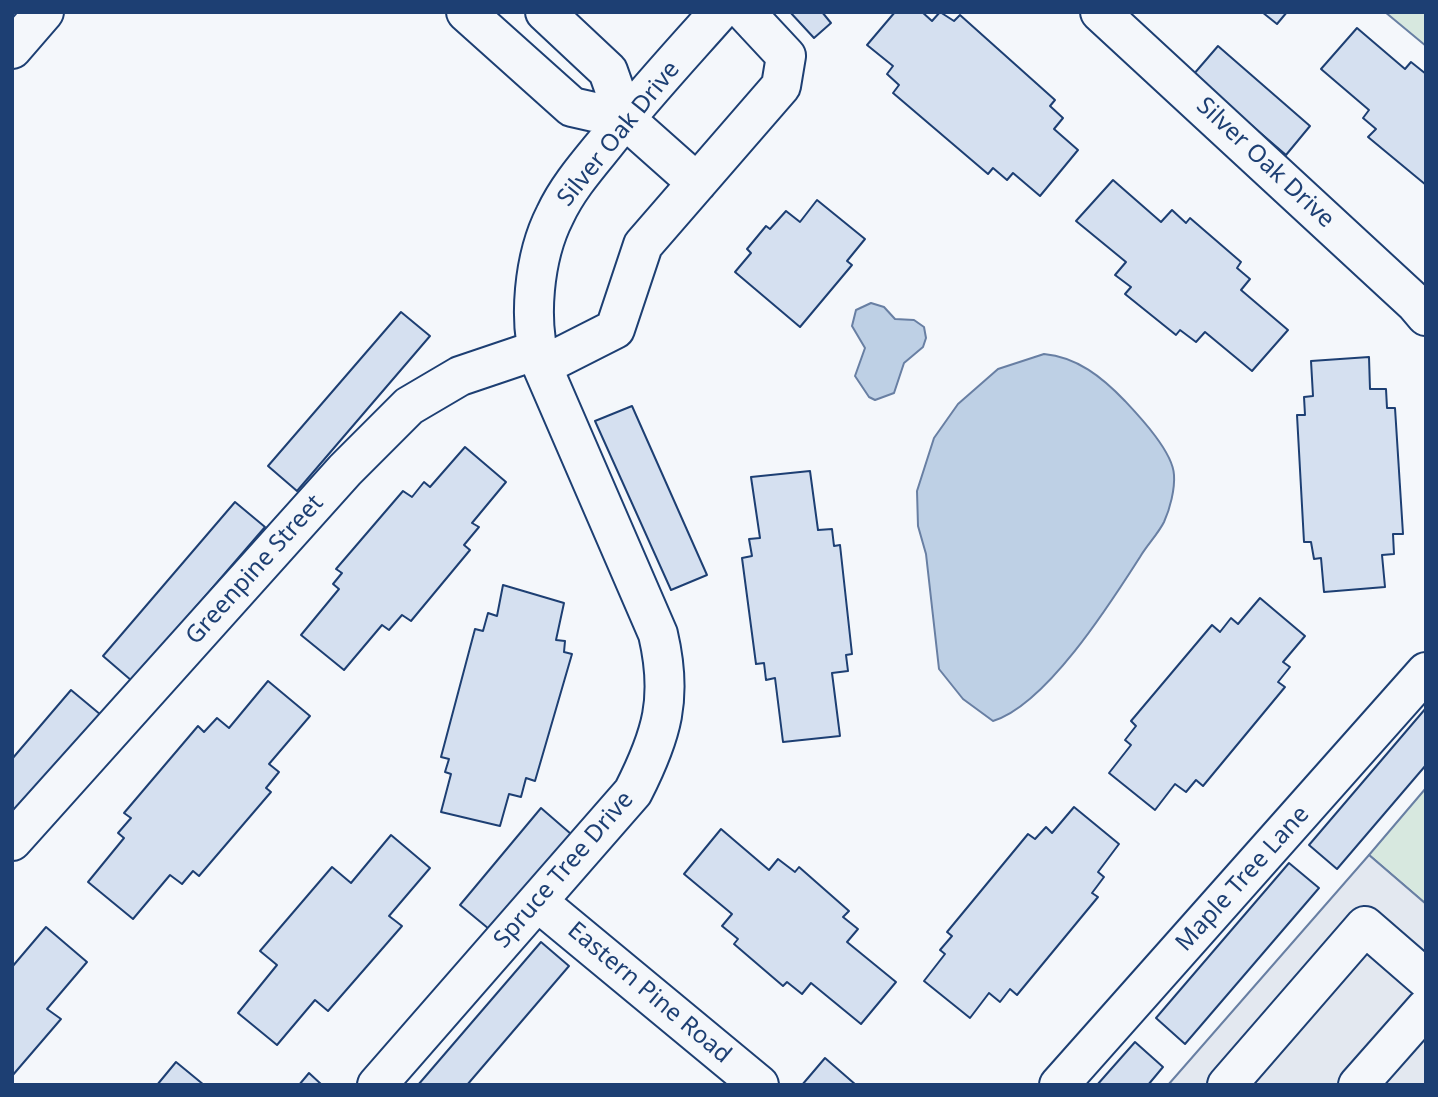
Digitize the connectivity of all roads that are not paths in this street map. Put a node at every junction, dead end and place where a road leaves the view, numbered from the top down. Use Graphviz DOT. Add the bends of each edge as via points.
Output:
graph roads {
  1 [pos="44,12"];
  2 [pos="466,12"];
  3 [pos="545,12"];
  4 [pos="719,12"];
  5 [pos="745,12"];
  6 [pos="1100,12"];
  7 [pos="12,49"];
  8 [pos="625,118"];
  9 [pos="697,183"];
  10 [pos="1426,316"];
  11 [pos="539,358"];
  12 [pos="1426,672"];
  13 [pos="12,841"];
  14 [pos="538,902"];
  15 [pos="1426,979"];
  16 [pos="1426,1008"];
  17 [pos="377,1085"];
  18 [pos="759,1085"];
  19 [pos="1059,1085"];
  20 [pos="1227,1085"];
  21 [pos="1358,1085"];
  1 -- 7 [label="street"];
  2 -- 8 [label="street" via="572,107"];
  3 -- 8 [label="street" via="608,71"];
  4 -- 8 [label="street, Silver Oak Drive"];
  5 -- 9 [label="street, Greenpine Street" via="786,56 781,86"];
  6 -- 10 [label="street, Silver Oak Drive"];
  8 -- 9 [label="street"];
  8 -- 11 [label="street, Silver Oak Drive" via="573,183 554,216 535,298"];
  9 -- 11 [label="street, Greenpine Street" via="643,246 615,328"];
  11 -- 13 [label="street, Greenpine Street" via="460,376 409,406 345,470"];
  11 -- 14 [label="street, Spruce Tree Drive" via="658,634 666,670 666,704 655,749 633,792"];
  12 -- 19 [label="street, Maple Tree Lane"];
  14 -- 17 [label="street, Spruce Tree Drive"];
  14 -- 18 [label="street, Eastern Pine Road"];
  15 -- 20 [label="street" via="1365,926"];
  16 -- 21 [label="street"];
}
